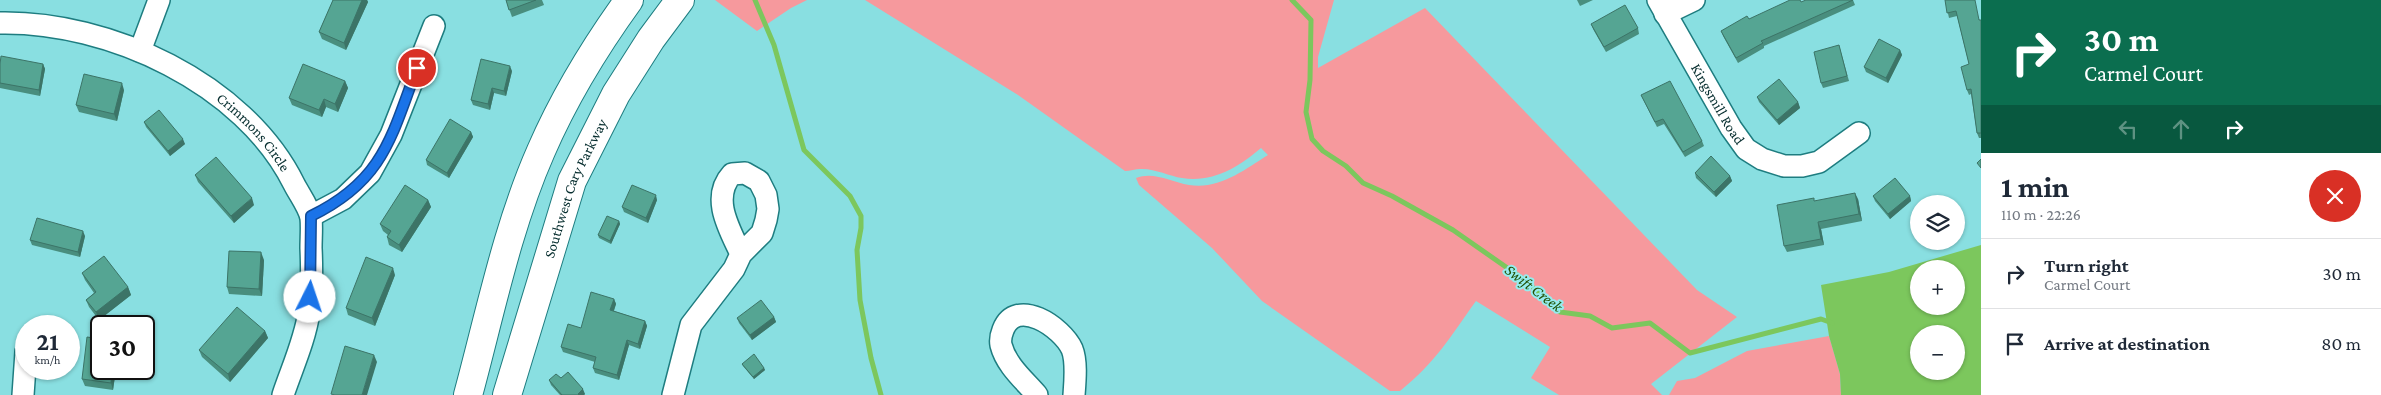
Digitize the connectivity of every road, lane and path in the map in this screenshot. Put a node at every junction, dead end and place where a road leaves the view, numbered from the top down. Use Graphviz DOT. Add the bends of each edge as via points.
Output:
graph roads {
  1 [pos="159,0"];
  2 [pos="629,0"];
  3 [pos="680,0"];
  4 [pos="1694,0"];
  5 [pos="1661,7"];
  6 [pos="0,23"];
  7 [pos="434,26"];
  8 [pos="140,51"];
  9 [pos="1859,133"];
  10 [pos="311,216"];
  11 [pos="741,254"];
  12 [pos="24,380"];
  13 [pos="23,395"];
  14 [pos="283,395"];
  15 [pos="468,395"];
  16 [pos="507,395"];
  17 [pos="673,395"];
  18 [pos="1037,395"];
  19 [pos="1074,395"];
  1 -- 8 [label="street"];
  2 -- 15 [label="main road" via="562,104 540,152 511,235"];
  3 -- 16 [label="main road, Southwest Cary Parkway" via="616,94 572,181"];
  4 -- 5 [label="street"];
  5 -- 9 [label="street, Kingsmill Road" via="1731,128 1746,148 1762,159 1784,166 1819,162"];
  6 -- 8 [label="street, Crimmons Circle" via="69,30"];
  7 -- 10 [label="street" via="391,135 370,173 343,199"];
  8 -- 10 [label="street, Crimmons Circle" via="181,72 242,114 278,154"];
  10 -- 14 [label="street, Crimmons Circle" via="309,311"];
  11 -- 17 [label="street" via="734,269 690,325"];
  12 -- 13 [label="street"];
  18 -- 19 [label="street" via="1010,364 1000,339 1010,320 1023,314 1047,322 1066,340 1072,350"];
}
